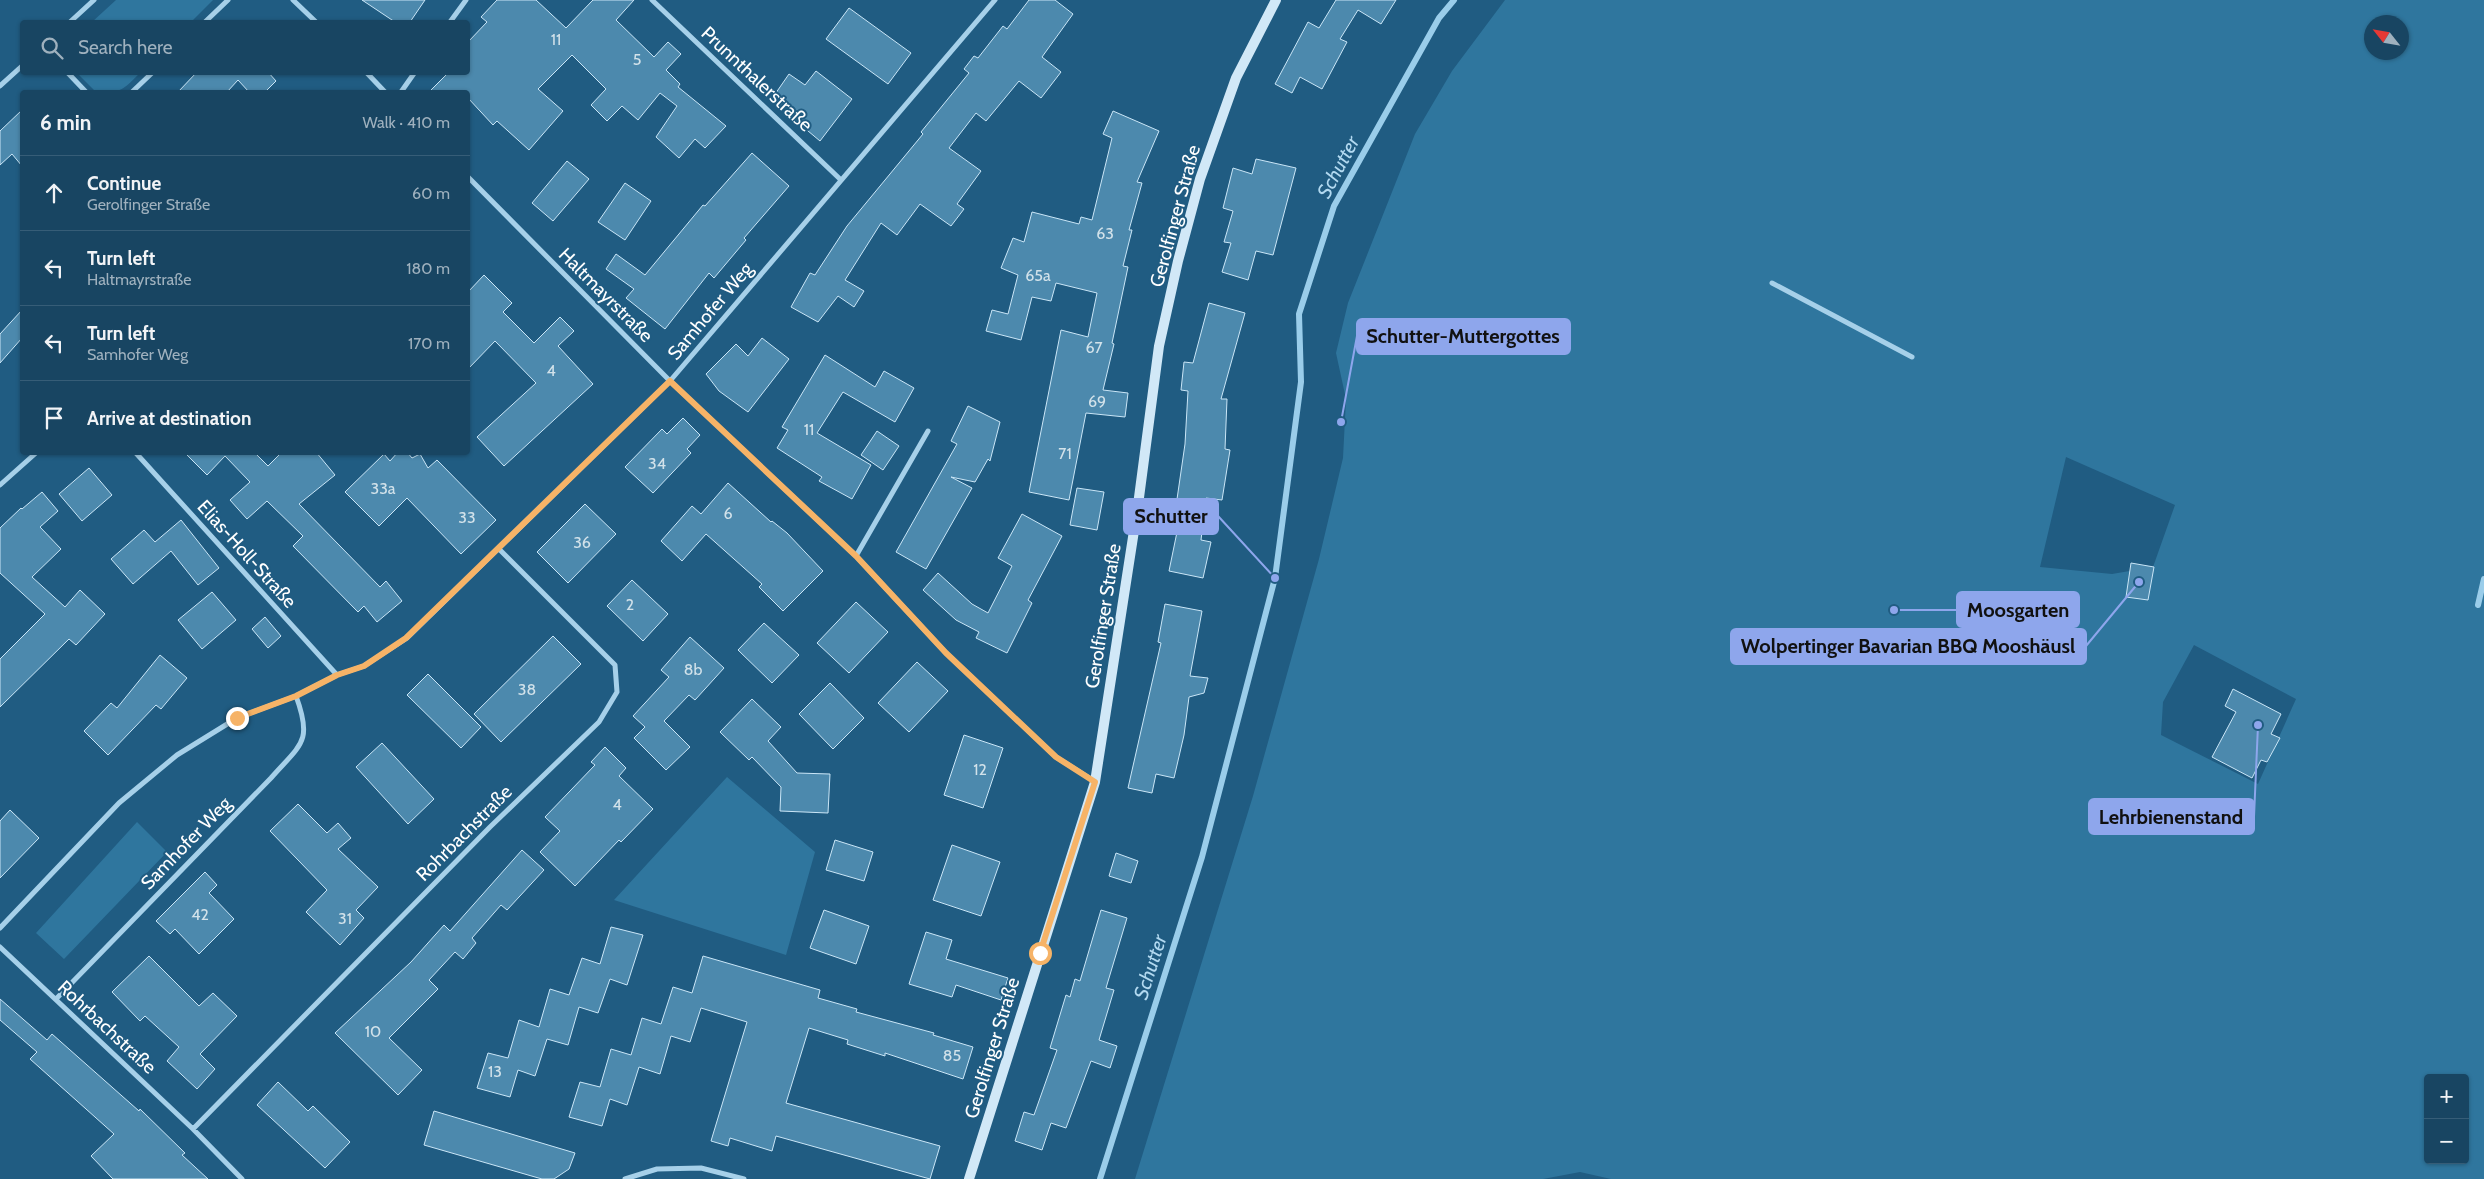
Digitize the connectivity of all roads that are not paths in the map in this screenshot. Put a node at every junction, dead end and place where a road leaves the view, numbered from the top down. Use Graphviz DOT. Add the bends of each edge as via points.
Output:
graph roads {
  1 [pos="94,0"];
  2 [pos="228,0"];
  3 [pos="293,0"];
  4 [pos="466,0"];
  5 [pos="652,0"];
  6 [pos="995,0"];
  7 [pos="1276,0"];
  8 [pos="72,20"];
  9 [pos="207,20"];
  10 [pos="314,20"];
  11 [pos="451,20"];
  12 [pos="20,68"];
  13 [pos="70,75"];
  14 [pos="149,75"];
  15 [pos="369,75"];
  16 [pos="413,75"];
  17 [pos="0,86"];
  18 [pos="84,90"];
  19 [pos="134,90"];
  20 [pos="384,90"];
  21 [pos="402,90"];
  22 [pos="470,179"];
  23 [pos="842,180"];
  24 [pos="1772,283"];
  25 [pos="1912,357"];
  26 [pos="670,381"];
  27 [pos="928,431"];
  28 [pos="34,455"];
  29 [pos="138,455"];
  30 [pos="0,485"];
  31 [pos="498,549"];
  32 [pos="856,556"];
  33 [pos="337,675"];
  34 [pos="296,696"];
  35 [pos="1095,782"];
  36 [pos="0,928"];
  37 [pos="0,946"];
  38 [pos="56,999"];
  39 [pos="193,1129"];
  40 [pos="242,1179"];
  41 [pos="625,1179"];
  42 [pos="744,1179"];
  43 [pos="969,1179"];
  1 -- 8 [label="street"];
  2 -- 9 [label="street"];
  3 -- 10 [label="street"];
  4 -- 11 [label="street"];
  5 -- 23 [label="street, Prunnthalerstraße"];
  6 -- 23 [label="street, Samhofer Weg"];
  7 -- 35 [label="street, Gerolfinger Straße" via="1236,78 1200,179 1178,261 1159,346"];
  12 -- 17 [label="street"];
  13 -- 18 [label="street"];
  14 -- 19 [label="street"];
  15 -- 20 [label="street"];
  16 -- 21 [label="street"];
  22 -- 26 [label="street, Haltmayrstraße"];
  23 -- 26 [label="street, Samhofer Weg"];
  24 -- 25 [label="street"];
  26 -- 31 [label="street, Samhofer Weg"];
  26 -- 32 [label="street, Haltmayrstraße"];
  27 -- 32 [label="street"];
  28 -- 30 [label="street"];
  29 -- 33 [label="street, Elias-Holl-Straße"];
  31 -- 33 [label="street, Samhofer Weg" via="406,638 364,666"];
  31 -- 39 [label="street, Rohrbachstraße" via="615,665 617,692 600,722 490,827"];
  32 -- 35 [label="street, Haltmayrstraße" via="946,653 1056,757"];
  33 -- 34 [label="street, Samhofer Weg"];
  34 -- 36 [label="street, Samhofer Weg" via="237,718 178,755 119,803"];
  34 -- 38 [label="street, Samhofer Weg" via="304,719 304,740"];
  35 -- 43 [label="street, Gerolfinger Straße"];
  37 -- 38 [label="street, Rohrbachstraße"];
  38 -- 39 [label="street, Rohrbachstraße"];
  39 -- 40 [label="street, Rohrbachstraße"];
  41 -- 42 [label="street" via="657,1169 701,1168"];
}
